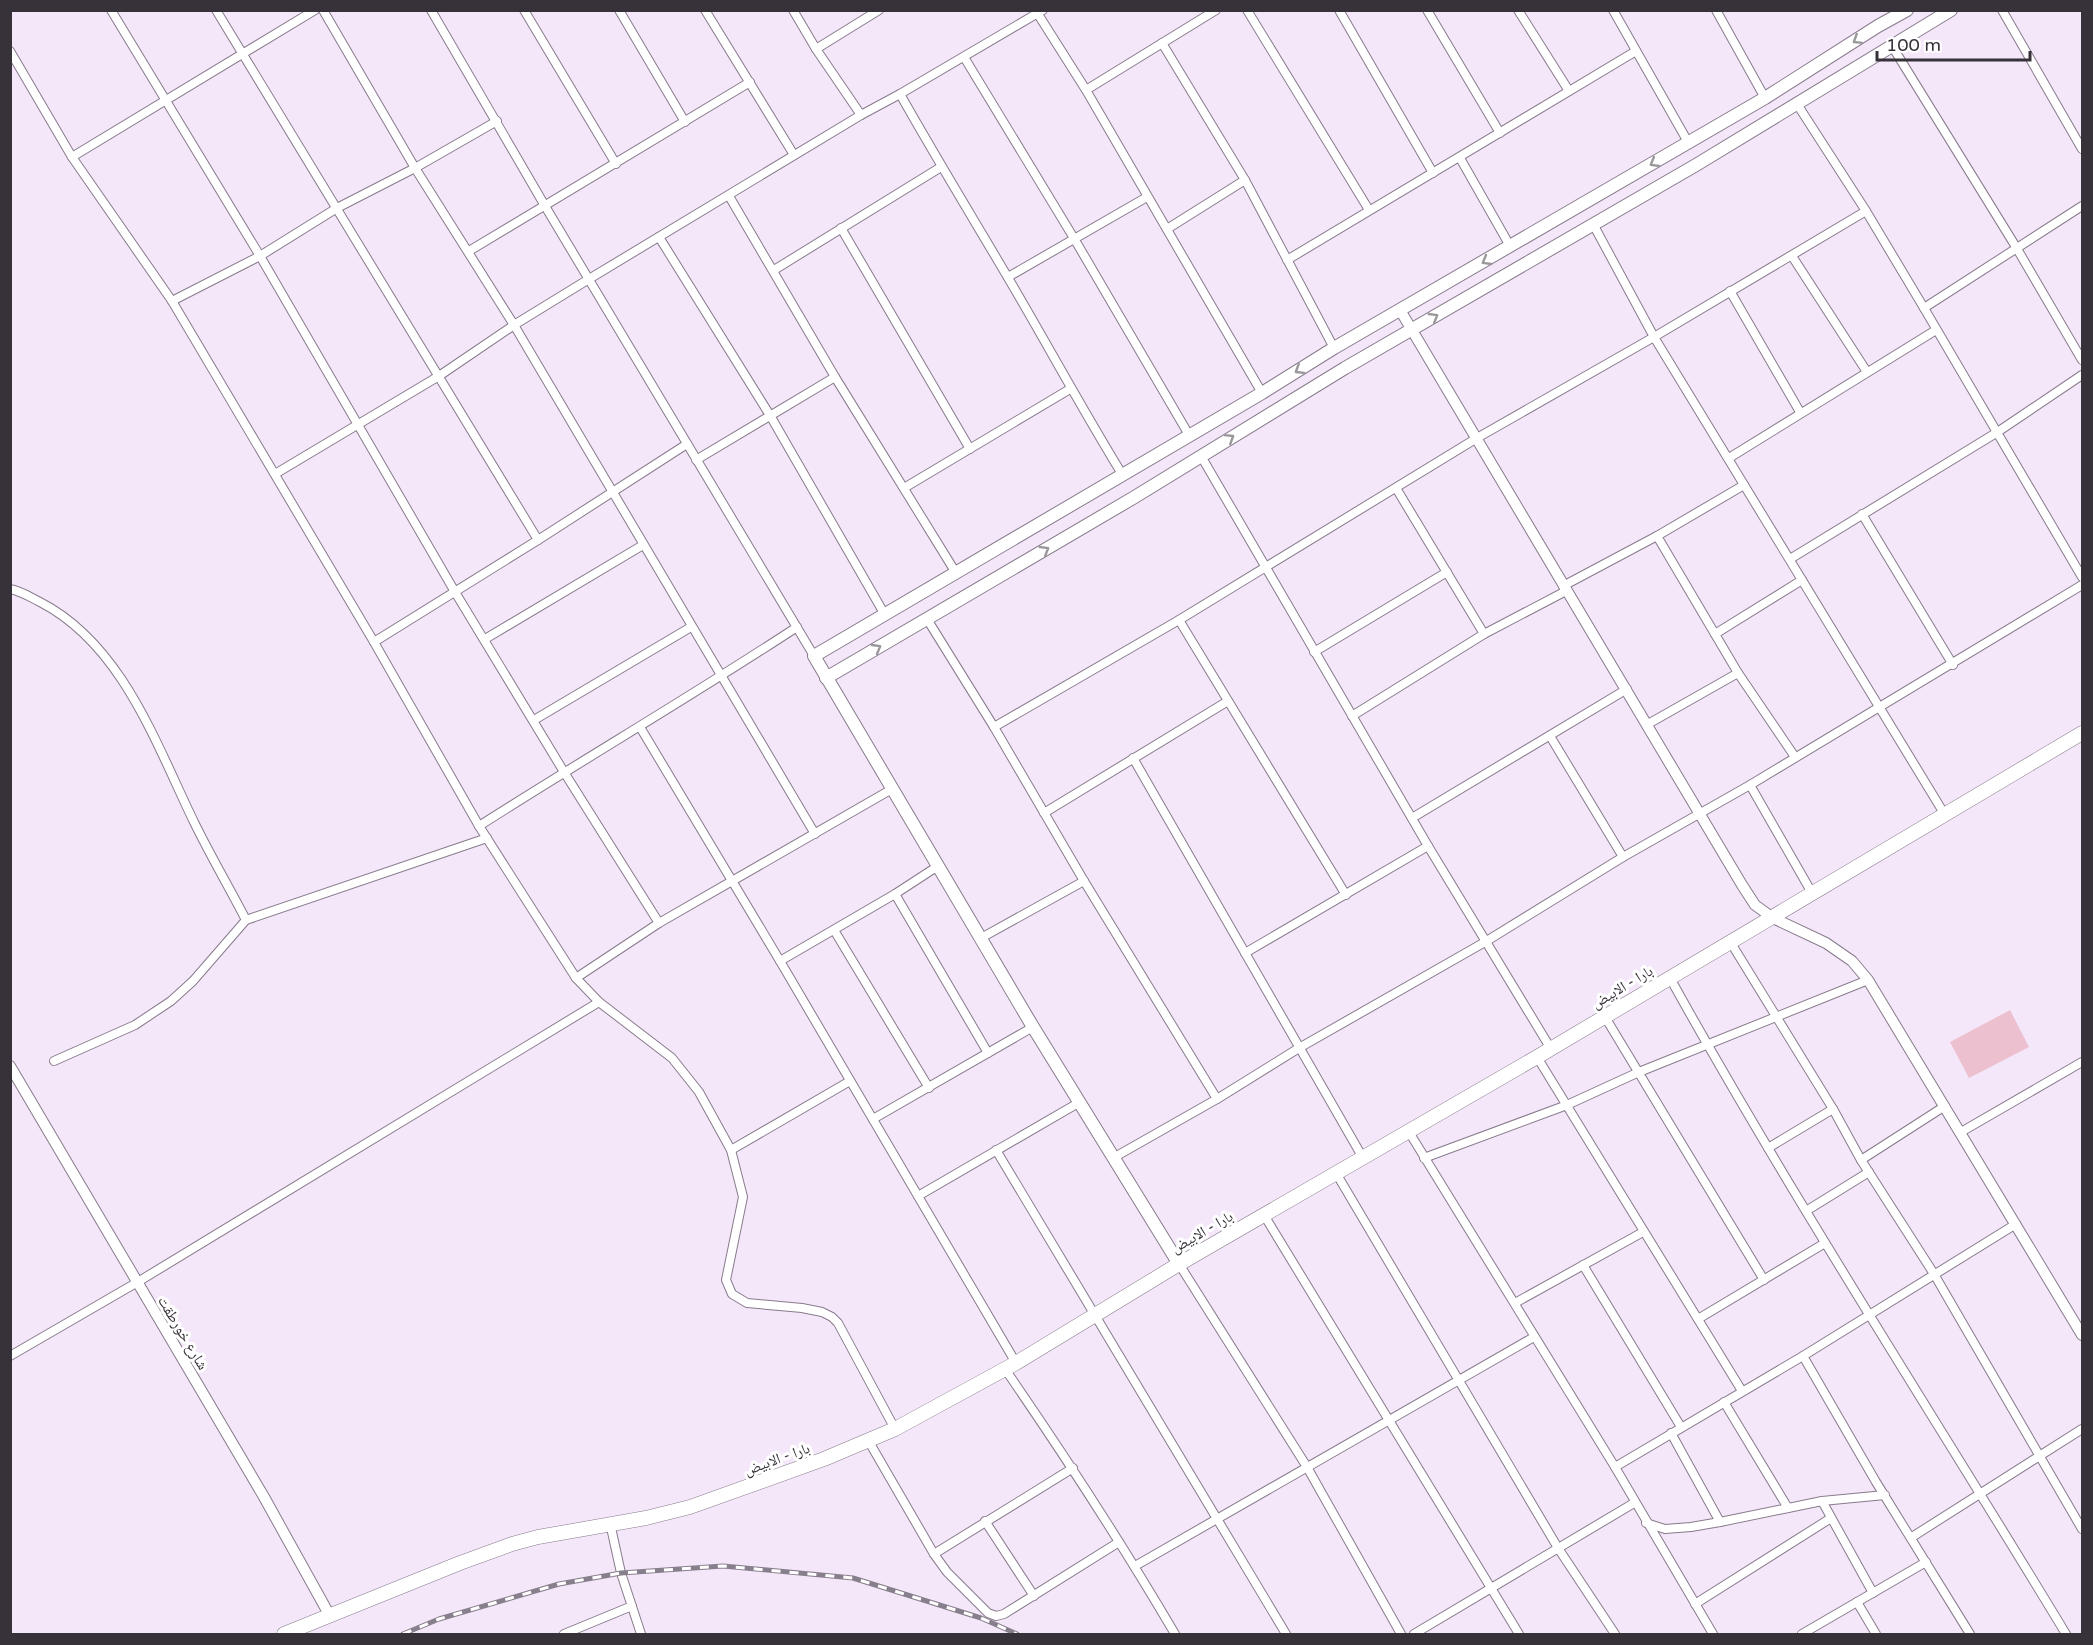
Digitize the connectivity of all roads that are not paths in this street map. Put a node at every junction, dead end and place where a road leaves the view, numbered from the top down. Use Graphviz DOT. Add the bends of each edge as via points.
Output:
graph roads {
  1 [pos="111,10"];
  2 [pos="216,10"];
  3 [pos="315,10"];
  4 [pos="322,10"];
  5 [pos="431,10"];
  6 [pos="619,10"];
  7 [pos="705,10"];
  8 [pos="793,10"];
  9 [pos="1216,10"];
  10 [pos="1247,10"];
  11 [pos="1339,10"];
  12 [pos="1427,10"];
  13 [pos="1518,10"];
  14 [pos="1613,10"];
  15 [pos="1716,10"];
  16 [pos="1907,10"];
  17 [pos="1951,10"];
  18 [pos="2002,10"];
  19 [pos="879,11"];
  20 [pos="528,12"];
  21 [pos="1039,12"];
  22 [pos="1162,44"];
  23 [pos="1892,46"];
  24 [pos="816,49"];
  25 [pos="10,51"];
  26 [pos="1636,51"];
  27 [pos="242,54"];
  28 [pos="964,57"];
  29 [pos="750,82"];
  30 [pos="1086,90"];
  31 [pos="1569,91"];
  32 [pos="900,94"];
  33 [pos="1765,98"];
  34 [pos="166,100"];
  35 [pos="1797,104"];
  36 [pos="861,115"];
  37 [pos="497,121"];
  38 [pos="685,122"];
  39 [pos="1500,133"];
  40 [pos="1688,142"];
  41 [pos="2082,149"];
  42 [pos="72,156"];
  43 [pos="794,156"];
  44 [pos="1460,158"];
  45 [pos="616,164"];
  46 [pos="941,167"];
  47 [pos="416,168"];
  48 [pos="1432,173"];
  49 [pos="1245,180"];
  50 [pos="729,196"];
  51 [pos="1147,197"];
  52 [pos="545,206"];
  53 [pos="2082,206"];
  54 [pos="337,208"];
  55 [pos="1369,210"];
  56 [pos="1866,211"];
  57 [pos="1593,224"];
  58 [pos="841,228"];
  59 [pos="1167,230"];
  60 [pos="659,237"];
  61 [pos="1076,240"];
  62 [pos="1510,246"];
  63 [pos="2016,247"];
  64 [pos="469,251"];
  65 [pos="260,256"];
  66 [pos="1792,256"];
  67 [pos="1287,260"];
  68 [pos="774,270"];
  69 [pos="1008,277"];
  70 [pos="589,279"];
  71 [pos="1730,291"];
  72 [pos="172,301"];
  73 [pos="1924,308"];
  74 [pos="1400,310"];
  75 [pos="514,325"];
  76 [pos="1412,330"];
  77 [pos="1936,330"];
  78 [pos="1654,337"];
  79 [pos="1334,348"];
  80 [pos="2082,360"];
  81 [pos="1867,372"];
  82 [pos="2082,375"];
  83 [pos="439,376"];
  84 [pos="835,377"];
  85 [pos="1070,388"];
  86 [pos="1262,393"];
  87 [pos="1800,412"];
  88 [pos="771,417"];
  89 [pos="358,423"];
  90 [pos="1996,434"];
  91 [pos="1189,435"];
  92 [pos="1477,438"];
  93 [pos="687,444"];
  94 [pos="970,449"];
  95 [pos="1201,456"];
  96 [pos="1729,458"];
  97 [pos="696,460"];
  98 [pos="275,474"];
  99 [pos="1122,474"];
  100 [pos="1743,485"];
  101 [pos="904,488"];
  102 [pos="1396,488"];
  103 [pos="612,492"];
  104 [pos="1862,514"];
  105 [pos="1657,536"];
  106 [pos="538,540"];
  107 [pos="643,545"];
  108 [pos="1790,559"];
  109 [pos="2079,563"];
  110 [pos="1265,568"];
  111 [pos="1447,572"];
  112 [pos="956,573"];
  113 [pos="2082,577"];
  114 [pos="1803,580"];
  115 [pos="2082,585"];
  116 [pos="1564,588"];
  117 [pos="10,589"];
  118 [pos="455,592"];
  119 [pos="885,615"];
  120 [pos="927,619"];
  121 [pos="1179,620"];
  122 [pos="691,627"];
  123 [pos="797,627"];
  124 [pos="1484,634"];
  125 [pos="1715,634"];
  126 [pos="485,639"];
  127 [pos="374,642"];
  128 [pos="1314,652"];
  129 [pos="814,656"];
  130 [pos="1953,665"];
  131 [pos="1738,674"];
  132 [pos="721,677"];
  133 [pos="826,678"];
  134 [pos="1627,689"];
  135 [pos="1228,701"];
  136 [pos="1880,707"];
  137 [pos="1352,716"];
  138 [pos="534,720"];
  139 [pos="1648,724"];
  140 [pos="640,727"];
  141 [pos="994,727"];
  142 [pos="2082,733"];
  143 [pos="1550,736"];
  144 [pos="1795,757"];
  145 [pos="1133,758"];
  146 [pos="564,772"];
  147 [pos="1750,785"];
  148 [pos="892,789"];
  149 [pos="1044,813"];
  150 [pos="1699,815"];
  151 [pos="1945,815"];
  152 [pos="1412,818"];
  153 [pos="478,826"];
  154 [pos="814,834"];
  155 [pos="487,838"];
  156 [pos="1428,846"];
  157 [pos="1623,857"];
  158 [pos="938,866"];
  159 [pos="732,880"];
  160 [pos="1084,881"];
  161 [pos="1812,893"];
  162 [pos="895,894"];
  163 [pos="1346,895"];
  164 [pos="1773,918"];
  165 [pos="246,920"];
  166 [pos="659,923"];
  167 [pos="834,930"];
  168 [pos="981,938"];
  169 [pos="1485,942"];
  170 [pos="1731,943"];
  171 [pos="1245,953"];
  172 [pos="780,961"];
  173 [pos="576,978"];
  174 [pos="1670,978"];
  175 [pos="1868,980"];
  176 [pos="599,1002"];
  177 [pos="1605,1017"];
  178 [pos="1777,1018"];
  179 [pos="1034,1027"];
  180 [pos="1708,1046"];
  181 [pos="1299,1048"];
  182 [pos="1551,1049"];
  183 [pos="988,1053"];
  184 [pos="1538,1057"];
  185 [pos="54,1061"];
  186 [pos="2082,1062"];
  187 [pos="10,1066"];
  188 [pos="1639,1072"];
  189 [pos="850,1081"];
  190 [pos="928,1088"];
  191 [pos="1217,1099"];
  192 [pos="1080,1102"];
  193 [pos="1567,1104"];
  194 [pos="1945,1106"];
  195 [pos="1833,1108"];
  196 [pos="873,1119"];
  197 [pos="1409,1132"];
  198 [pos="1961,1132"];
  199 [pos="1768,1148"];
  200 [pos="731,1150"];
  201 [pos="996,1150"];
  202 [pos="1113,1158"];
  203 [pos="1362,1158"];
  204 [pos="1424,1158"];
  205 [pos="1862,1160"];
  206 [pos="1869,1172"];
  207 [pos="1336,1173"];
  208 [pos="918,1196"];
  209 [pos="1806,1211"];
  210 [pos="1264,1215"];
  211 [pos="2016,1224"];
  212 [pos="1643,1232"];
  213 [pos="1825,1243"];
  214 [pos="1179,1264"];
  215 [pos="1583,1265"];
  216 [pos="1934,1274"];
  217 [pos="1764,1280"];
  218 [pos="136,1283"];
  219 [pos="1515,1303"];
  220 [pos="1094,1314"];
  221 [pos="1870,1314"];
  222 [pos="1698,1319"];
  223 [pos="2082,1335"];
  224 [pos="1534,1337"];
  225 [pos="10,1356"];
  226 [pos="1803,1356"];
  227 [pos="1010,1366"];
  228 [pos="1457,1379"];
  229 [pos="1742,1391"];
  230 [pos="1724,1402"];
  231 [pos="1388,1420"];
  232 [pos="1682,1427"];
  233 [pos="895,1429"];
  234 [pos="2082,1429"];
  235 [pos="1671,1433"];
  236 [pos="868,1440"];
  237 [pos="2040,1457"];
  238 [pos="1306,1467"];
  239 [pos="1615,1467"];
  240 [pos="1073,1468"];
  241 [pos="1982,1494"];
  242 [pos="1885,1495"];
  243 [pos="1822,1501"];
  244 [pos="1634,1503"];
  245 [pos="1788,1508"];
  246 [pos="1831,1518"];
  247 [pos="1216,1519"];
  248 [pos="985,1521"];
  249 [pos="1720,1522"];
  250 [pos="610,1523"];
  251 [pos="1647,1523"];
  252 [pos="2082,1529"];
  253 [pos="1912,1537"];
  254 [pos="1119,1542"];
  255 [pos="1558,1548"];
  256 [pos="934,1554"];
  257 [pos="1926,1562"];
  258 [pos="1135,1566"];
  259 [pos="1491,1588"];
  260 [pos="1873,1593"];
  261 [pos="1034,1596"];
  262 [pos="1857,1602"];
  263 [pos="1695,1604"];
  264 [pos="632,1606"];
  265 [pos="330,1616"];
  266 [pos="284,1635"];
  267 [pos="564,1635"];
  268 [pos="641,1635"];
  269 [pos="1175,1635"];
  270 [pos="1286,1635"];
  271 [pos="1401,1635"];
  272 [pos="1414,1635"];
  273 [pos="1519,1635"];
  274 [pos="1615,1635"];
  275 [pos="1713,1635"];
  276 [pos="1802,1635"];
  277 [pos="1876,1635"];
  278 [pos="1970,1635"];
  279 [pos="2066,1635"];
  1 -- 34 [label="street"];
  2 -- 27 [label="street"];
  3 -- 27 [label="street"];
  4 -- 47 [label="street"];
  5 -- 37 [label="street"];
  6 -- 38 [label="street"];
  7 -- 29 [label="street"];
  8 -- 24 [label="street"];
  9 -- 22 [label="street"];
  10 -- 55 [label="street"];
  11 -- 48 [label="street"];
  12 -- 39 [label="street"];
  13 -- 31 [label="street"];
  14 -- 26 [label="street"];
  15 -- 33 [label="street"];
  16 -- 33 [label="main road, one-way"];
  17 -- 23 [label="main road"];
  18 -- 41 [label="street"];
  19 -- 24 [label="street"];
  20 -- 45 [label="street"];
  21 -- 28 [label="street"];
  21 -- 30 [label="street"];
  22 -- 30 [label="street"];
  22 -- 49 [label="street"];
  23 -- 35 [label="main road"];
  23 -- 63 [label="street"];
  24 -- 36 [label="street"];
  25 -- 42 [label="street"];
  26 -- 31 [label="street"];
  26 -- 40 [label="street"];
  27 -- 34 [label="street"];
  27 -- 54 [label="street"];
  28 -- 32 [label="street"];
  28 -- 61 [label="street"];
  29 -- 38 [label="street"];
  29 -- 43 [label="street"];
  30 -- 51 [label="street"];
  31 -- 39 [label="street"];
  32 -- 36 [label="street"];
  32 -- 46 [label="street"];
  33 -- 40 [label="main road"];
  34 -- 42 [label="street"];
  34 -- 65 [label="street"];
  35 -- 56 [label="street"];
  35 -- 57 [label="main road"];
  36 -- 43 [label="street"];
  37 -- 47 [label="street"];
  37 -- 52 [label="street"];
  38 -- 45 [label="street"];
  39 -- 44 [label="street"];
  40 -- 62 [label="main road, one-way"];
  42 -- 72 [label="street"];
  43 -- 50 [label="street"];
  44 -- 48 [label="street"];
  44 -- 62 [label="street"];
  45 -- 52 [label="street"];
  46 -- 58 [label="street"];
  46 -- 69 [label="street"];
  47 -- 54 [label="street"];
  47 -- 64 [label="street"];
  48 -- 55 [label="street"];
  49 -- 59 [label="street"];
  49 -- 67 [label="street"];
  50 -- 60 [label="street"];
  50 -- 68 [label="street"];
  51 -- 59 [label="street"];
  51 -- 61 [label="street"];
  52 -- 64 [label="street"];
  52 -- 70 [label="street"];
  53 -- 63 [label="street"];
  54 -- 65 [label="street"];
  54 -- 83 [label="street"];
  55 -- 67 [label="street"];
  56 -- 66 [label="street"];
  56 -- 73 [label="street"];
  76 -- 57 [label="main road, one-way"];
  57 -- 78 [label="street"];
  58 -- 68 [label="street"];
  58 -- 94 [label="street"];
  59 -- 86 [label="street"];
  60 -- 70 [label="street"];
  60 -- 88 [label="street"];
  61 -- 69 [label="street"];
  61 -- 91 [label="street"];
  62 -- 74 [label="main road, one-way"];
  63 -- 73 [label="street"];
  63 -- 80 [label="street"];
  64 -- 75 [label="street"];
  65 -- 72 [label="street"];
  65 -- 89 [label="street"];
  66 -- 71 [label="street"];
  66 -- 81 [label="street"];
  67 -- 79 [label="street"];
  68 -- 84 [label="street"];
  69 -- 85 [label="street"];
  70 -- 75 [label="street"];
  70 -- 93 [label="street"];
  71 -- 78 [label="street"];
  71 -- 87 [label="street"];
  72 -- 98 [label="street"];
  73 -- 77 [label="street"];
  74 -- 76 [label="street"];
  74 -- 79 [label="main road"];
  75 -- 83 [label="street"];
  75 -- 103 [label="street"];
  76 -- 92 [label="street"];
  95 -- 76 [label="main road, one-way"];
  77 -- 81 [label="street"];
  77 -- 90 [label="street"];
  78 -- 92 [label="street"];
  78 -- 96 [label="street"];
  79 -- 86 [label="main road, one-way"];
  81 -- 87 [label="street"];
  82 -- 90 [label="street"];
  83 -- 89 [label="street"];
  83 -- 106 [label="street"];
  84 -- 88 [label="street"];
  84 -- 101 [label="street"];
  85 -- 94 [label="street"];
  85 -- 99 [label="street"];
  86 -- 91 [label="main road"];
  87 -- 96 [label="street"];
  88 -- 97 [label="street"];
  88 -- 119 [label="street"];
  89 -- 98 [label="street"];
  89 -- 118 [label="street"];
  90 -- 104 [label="street"];
  90 -- 109 [label="street"];
  91 -- 99 [label="main road"];
  92 -- 102 [label="street"];
  92 -- 116 [label="street"];
  93 -- 97 [label="street"];
  93 -- 103 [label="street"];
  94 -- 101 [label="street"];
  95 -- 110 [label="street"];
  120 -- 95 [label="main road, one-way"];
  96 -- 100 [label="street"];
  97 -- 123 [label="street"];
  98 -- 127 [label="street"];
  99 -- 112 [label="main road"];
  100 -- 105 [label="street"];
  100 -- 108 [label="street"];
  101 -- 112 [label="street"];
  102 -- 110 [label="street"];
  102 -- 111 [label="street"];
  103 -- 106 [label="street"];
  103 -- 107 [label="street"];
  104 -- 108 [label="street"];
  104 -- 130 [label="street"];
  105 -- 116 [label="street"];
  105 -- 125 [label="street"];
  106 -- 118 [label="street"];
  107 -- 122 [label="street"];
  107 -- 126 [label="street"];
  108 -- 114 [label="street"];
  109 -- 113 [label="street"];
  110 -- 121 [label="street"];
  110 -- 128 [label="street"];
  111 -- 124 [label="street"];
  111 -- 128 [label="street"];
  112 -- 119 [label="main road"];
  114 -- 125 [label="street"];
  114 -- 136 [label="street"];
  115 -- 130 [label="street"];
  116 -- 124 [label="street"];
  116 -- 134 [label="street"];
  117 -- 165 [label="street" via="56,610 82,631 113,668 140,710"];
  118 -- 126 [label="street"];
  118 -- 127 [label="street"];
  119 -- 129 [label="main road"];
  133 -- 120 [label="main road, one-way"];
  120 -- 141 [label="street"];
  121 -- 135 [label="street"];
  121 -- 141 [label="street"];
  122 -- 132 [label="street"];
  122 -- 138 [label="street"];
  123 -- 129 [label="street"];
  123 -- 132 [label="street"];
  124 -- 137 [label="street"];
  125 -- 131 [label="street"];
  126 -- 138 [label="street"];
  127 -- 153 [label="street"];
  128 -- 137 [label="street"];
  129 -- 133 [label="main road"];
  130 -- 136 [label="street"];
  131 -- 139 [label="street"];
  131 -- 144 [label="street"];
  132 -- 140 [label="street"];
  132 -- 154 [label="street"];
  133 -- 148 [label="main road"];
  134 -- 139 [label="street"];
  134 -- 143 [label="street"];
  135 -- 145 [label="street"];
  135 -- 163 [label="street"];
  136 -- 144 [label="street"];
  136 -- 151 [label="street"];
  137 -- 152 [label="street"];
  138 -- 146 [label="street"];
  139 -- 150 [label="street"];
  140 -- 146 [label="street"];
  140 -- 159 [label="street"];
  141 -- 149 [label="street"];
  142 -- 151 [label="main road, بارا - الابيض"];
  143 -- 152 [label="street"];
  143 -- 157 [label="street"];
  144 -- 147 [label="street"];
  145 -- 149 [label="street"];
  145 -- 171 [label="street"];
  146 -- 153 [label="street"];
  146 -- 166 [label="street"];
  147 -- 150 [label="street"];
  147 -- 161 [label="street"];
  148 -- 154 [label="street"];
  148 -- 158 [label="main road"];
  149 -- 160 [label="street"];
  150 -- 157 [label="street"];
  150 -- 164 [label="street" via="1755,905"];
  151 -- 161 [label="main road, بارا - الابيض"];
  152 -- 156 [label="street"];
  153 -- 155 [label="street"];
  154 -- 159 [label="street"];
  155 -- 165 [label="street"];
  155 -- 173 [label="street"];
  156 -- 163 [label="street"];
  156 -- 169 [label="street"];
  157 -- 169 [label="street"];
  158 -- 162 [label="street"];
  158 -- 168 [label="main road"];
  159 -- 166 [label="street"];
  159 -- 172 [label="street"];
  160 -- 168 [label="street"];
  160 -- 191 [label="street"];
  161 -- 164 [label="main road, بارا - الابيض"];
  162 -- 167 [label="street"];
  162 -- 183 [label="street"];
  163 -- 171 [label="street"];
  164 -- 170 [label="main road, بارا - الابيض"];
  164 -- 175 [label="street" via="1826,943 1852,961"];
  165 -- 185 [label="street" via="171,1001 135,1025"];
  166 -- 173 [label="street"];
  167 -- 172 [label="street"];
  167 -- 190 [label="street"];
  168 -- 179 [label="main road"];
  169 -- 181 [label="street"];
  169 -- 182 [label="street"];
  170 -- 174 [label="main road, بارا - الابيض"];
  170 -- 178 [label="street"];
  171 -- 181 [label="street"];
  172 -- 189 [label="street"];
  173 -- 176 [label="street"];
  174 -- 177 [label="main road, بارا - الابيض"];
  174 -- 180 [label="street"];
  175 -- 178 [label="street"];
  175 -- 194 [label="street"];
  176 -- 200 [label="street" via="672,1058 699,1092"];
  176 -- 218 [label="street"];
  177 -- 182 [label="main road, بارا - الابيض"];
  177 -- 188 [label="street"];
  178 -- 180 [label="street"];
  178 -- 195 [label="street"];
  179 -- 183 [label="street"];
  179 -- 192 [label="main road"];
  180 -- 188 [label="street"];
  180 -- 199 [label="street"];
  181 -- 191 [label="street"];
  181 -- 203 [label="street"];
  182 -- 184 [label="main road, بارا - الابيض"];
  183 -- 190 [label="street"];
  184 -- 193 [label="street"];
  184 -- 197 [label="main road, بارا - الابيض"];
  186 -- 198 [label="street"];
  187 -- 218 [label="street, شارع خورطقت"];
  188 -- 193 [label="street"];
  188 -- 217 [label="street"];
  189 -- 196 [label="street"];
  189 -- 200 [label="street"];
  190 -- 196 [label="street"];
  191 -- 202 [label="street"];
  192 -- 201 [label="street"];
  192 -- 202 [label="main road"];
  193 -- 204 [label="street"];
  193 -- 212 [label="street"];
  194 -- 198 [label="street"];
  194 -- 205 [label="street"];
  195 -- 199 [label="street"];
  195 -- 205 [label="street"];
  196 -- 208 [label="street"];
  197 -- 203 [label="main road, بارا - الابيض"];
  197 -- 204 [label="street"];
  198 -- 211 [label="street"];
  199 -- 209 [label="street"];
  200 -- 233 [label="street" via="743,1197 726,1280 732,1294 747,1303 822,1311 832,1317"];
  201 -- 208 [label="street"];
  201 -- 220 [label="street"];
  202 -- 214 [label="main road"];
  203 -- 207 [label="main road, بارا - الابيض"];
  204 -- 219 [label="street"];
  205 -- 206 [label="street"];
  206 -- 209 [label="street"];
  206 -- 216 [label="street"];
  207 -- 210 [label="main road, بارا - الابيض"];
  207 -- 228 [label="street"];
  208 -- 227 [label="street"];
  209 -- 213 [label="street"];
  210 -- 214 [label="main road, بارا - الابيض"];
  210 -- 231 [label="street"];
  211 -- 216 [label="street"];
  211 -- 223 [label="street"];
  212 -- 215 [label="street"];
  212 -- 222 [label="street"];
  213 -- 217 [label="street"];
  213 -- 221 [label="street"];
  214 -- 220 [label="main road, بارا - الابيض"];
  214 -- 238 [label="street"];
  215 -- 219 [label="street"];
  215 -- 232 [label="street"];
  216 -- 221 [label="street"];
  216 -- 237 [label="street"];
  217 -- 222 [label="street"];
  218 -- 225 [label="street"];
  218 -- 265 [label="street, شارع خورطقت"];
  219 -- 224 [label="street"];
  220 -- 227 [label="main road, بارا - الابيض"];
  220 -- 247 [label="street"];
  221 -- 226 [label="street"];
  221 -- 241 [label="street"];
  222 -- 229 [label="street"];
  224 -- 228 [label="street"];
  224 -- 239 [label="street"];
  226 -- 229 [label="street"];
  226 -- 242 [label="street"];
  227 -- 233 [label="main road, بارا - الابيض"];
  227 -- 240 [label="street"];
  228 -- 231 [label="street"];
  228 -- 255 [label="street"];
  229 -- 230 [label="street"];
  230 -- 232 [label="street"];
  230 -- 245 [label="street"];
  231 -- 238 [label="street"];
  231 -- 259 [label="street"];
  232 -- 235 [label="street"];
  233 -- 236 [label="main road, بارا - الابيض"];
  234 -- 237 [label="street"];
  235 -- 239 [label="street"];
  235 -- 249 [label="street"];
  236 -- 250 [label="main road, بارا - الابيض" via="690,1507"];
  236 -- 256 [label="street"];
  237 -- 241 [label="street"];
  237 -- 252 [label="street"];
  238 -- 247 [label="street"];
  238 -- 271 [label="street"];
  239 -- 244 [label="street"];
  240 -- 248 [label="street"];
  240 -- 254 [label="street"];
  241 -- 253 [label="street"];
  241 -- 279 [label="street"];
  242 -- 243 [label="street"];
  242 -- 253 [label="street"];
  243 -- 245 [label="street"];
  243 -- 246 [label="street"];
  244 -- 251 [label="street"];
  244 -- 255 [label="street"];
  245 -- 249 [label="street"];
  246 -- 260 [label="street"];
  246 -- 263 [label="street"];
  247 -- 258 [label="street"];
  247 -- 270 [label="street"];
  248 -- 256 [label="street"];
  248 -- 261 [label="street"];
  249 -- 251 [label="street" via="1665,1529"];
  250 -- 264 [label="street"];
  250 -- 265 [label="main road, بارا - الابيض" via="513,1544"];
  251 -- 263 [label="street"];
  253 -- 257 [label="street"];
  254 -- 258 [label="street"];
  254 -- 261 [label="street"];
  255 -- 259 [label="street"];
  255 -- 274 [label="street"];
  256 -- 261 [label="street" via="947,1572 996,1616"];
  257 -- 260 [label="street"];
  257 -- 278 [label="street"];
  258 -- 269 [label="street"];
  259 -- 272 [label="street"];
  259 -- 273 [label="street"];
  260 -- 262 [label="street"];
  262 -- 276 [label="street"];
  262 -- 277 [label="street"];
  263 -- 275 [label="street"];
  264 -- 267 [label="street"];
  264 -- 268 [label="street"];
  265 -- 266 [label="main road, بارا - الابيض"];
}
